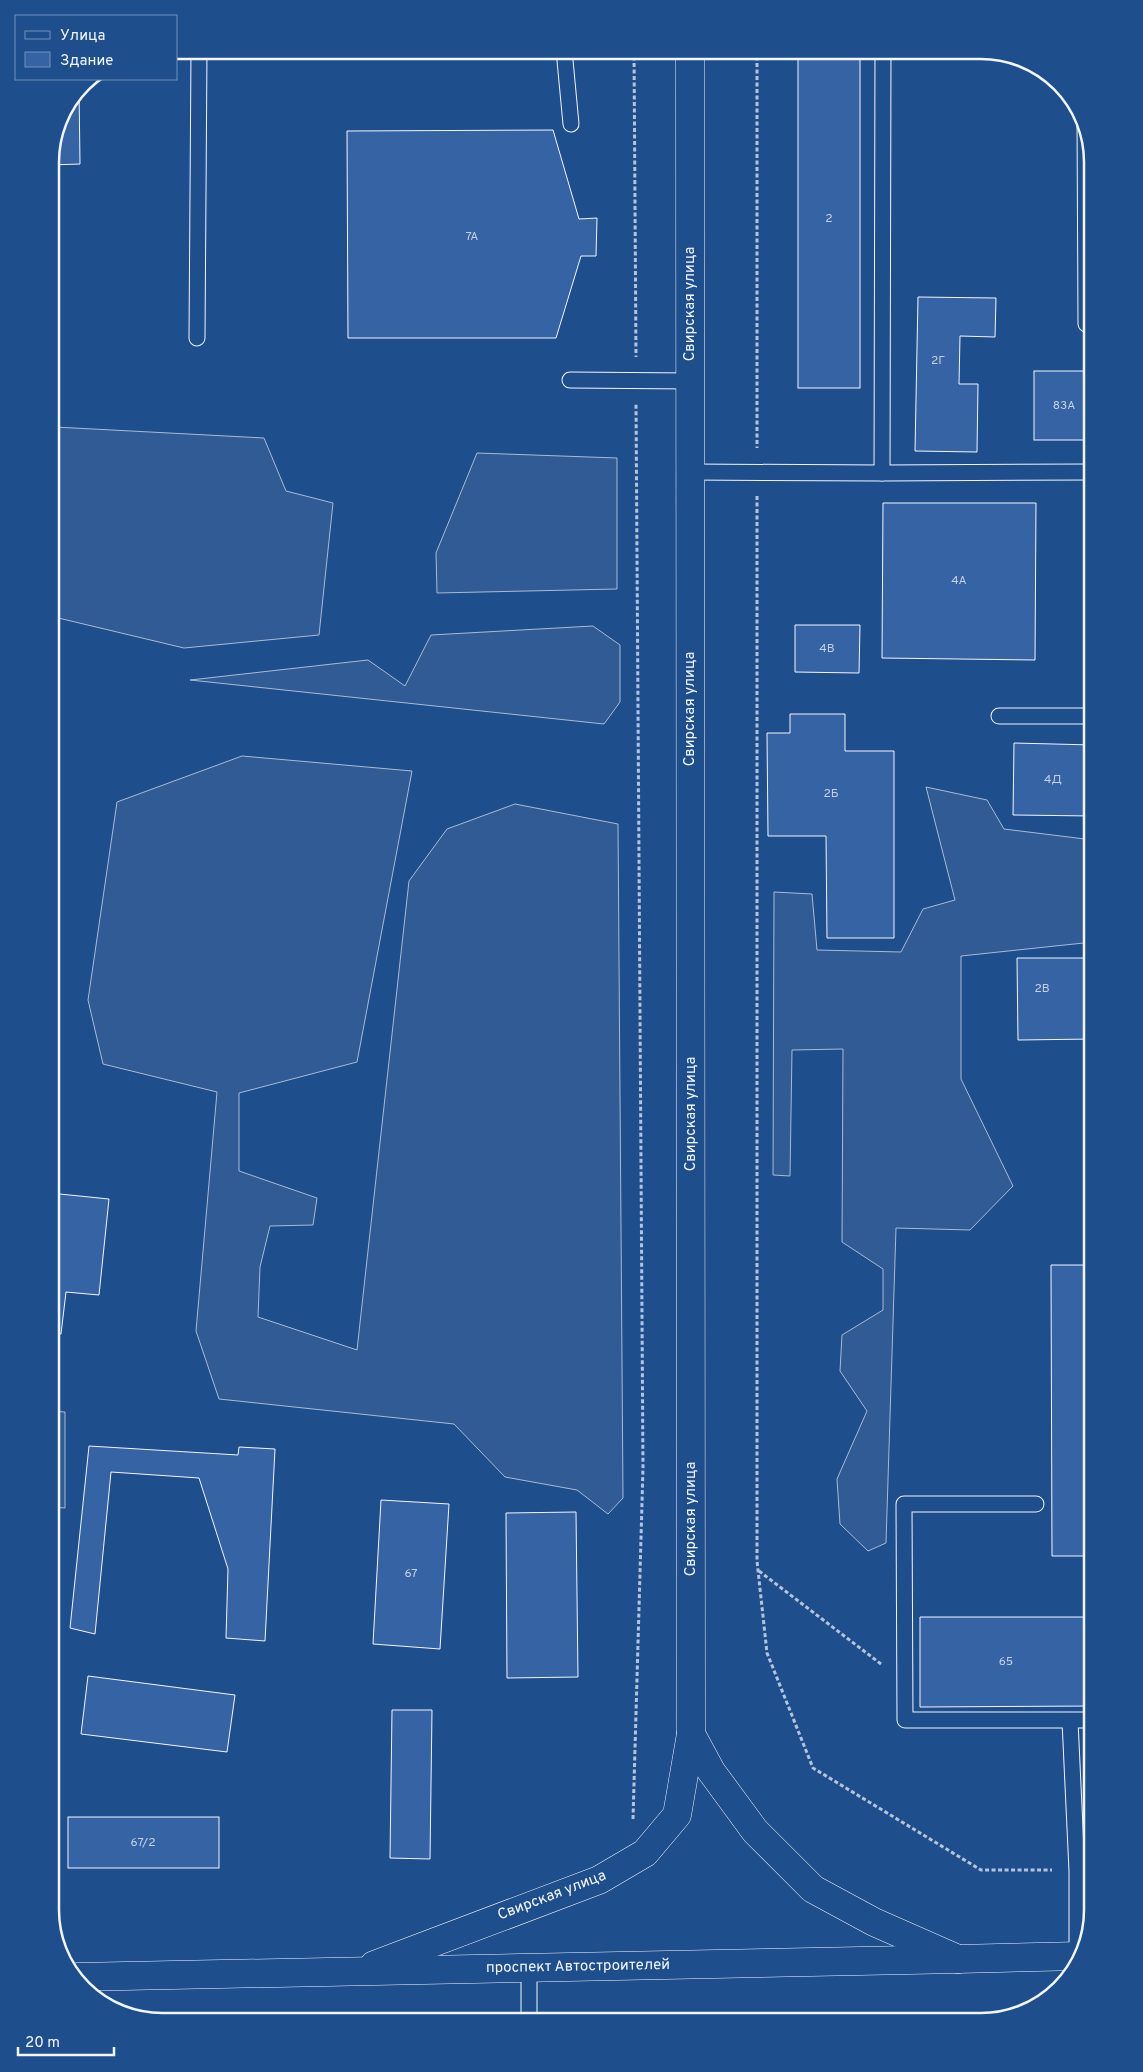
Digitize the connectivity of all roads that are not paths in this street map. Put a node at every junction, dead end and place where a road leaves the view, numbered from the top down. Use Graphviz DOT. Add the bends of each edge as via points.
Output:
graph roads {
  1 [pos="199,59"];
  2 [pos="565,59"];
  3 [pos="690,59"];
  4 [pos="882,59"];
  5 [pos="571,124"];
  6 [pos="197,338"];
  7 [pos="570,380"];
  8 [pos="690,380"];
  9 [pos="690,472"];
  10 [pos="1084,472"];
  11 [pos="882,473"];
  12 [pos="999,716"];
  13 [pos="1084,716"];
  14 [pos="1036,1504"];
  15 [pos="1084,1720"];
  16 [pos="1070,1721"];
  17 [pos="691,1734"];
  18 [pos="1078,1947"];
  19 [pos="1074,1956"];
  20 [pos="958,1959"];
  21 [pos="529,1968"];
  22 [pos="357,1971"];
  23 [pos="82,1976"];
  24 [pos="529,2013"];
  1 -- 6 [label="lane"];
  2 -- 5 [label="lane"];
  3 -- 8 [label="main road, Свирская улица"];
  4 -- 11 [label="lane"];
  7 -- 8 [label="lane"];
  8 -- 9 [label="main road, Свирская улица"];
  9 -- 11 [label="lane"];
  9 -- 17 [label="main road, Свирская улица"];
  10 -- 11 [label="lane"];
  12 -- 13 [label="lane"];
  14 -- 16 [label="lane" via="904,1504 905,1720"];
  15 -- 16 [label="lane"];
  16 -- 18 [label="lane"];
  17 -- 20 [label="main road" via="711,1771 754,1831 813,1889 874,1922"];
  17 -- 22 [label="main road, Свирская улица" via="677,1815 644,1853 599,1880"];
  19 -- 20 [label="main road, проспект Автостроителей"];
  20 -- 21 [label="main road, проспект Автостроителей"];
  21 -- 22 [label="main road, проспект Автостроителей"];
  21 -- 24 [label="lane"];
  22 -- 23 [label="main road, проспект Автостроителей"];
}
